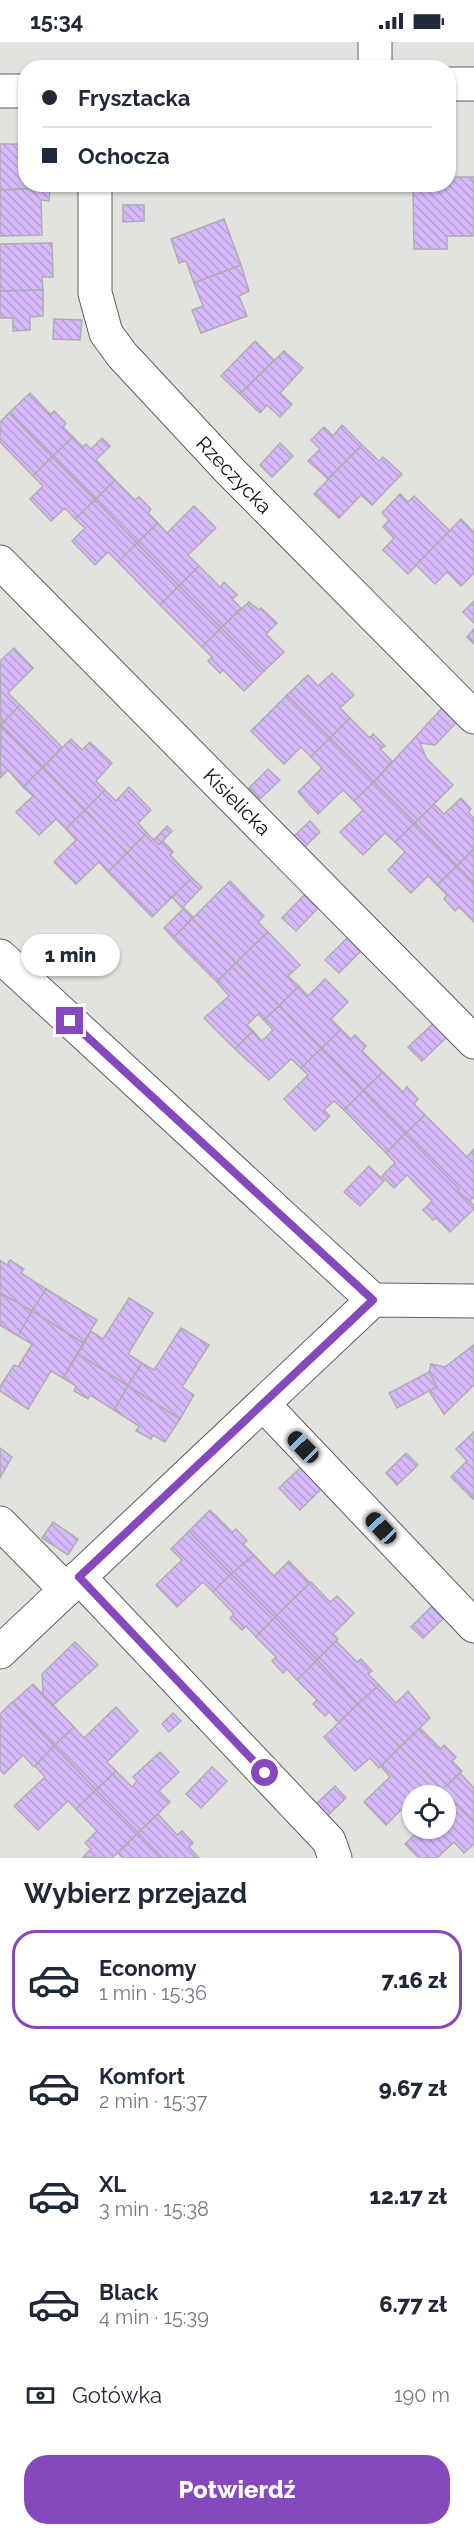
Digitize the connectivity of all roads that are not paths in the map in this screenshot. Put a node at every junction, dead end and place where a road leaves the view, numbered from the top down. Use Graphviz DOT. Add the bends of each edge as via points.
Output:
graph roads {
  1 [pos="375,42"];
  2 [pos="375,60"];
  3 [pos="456,84"];
  4 [pos="474,84"];
  5 [pos="0,91"];
  6 [pos="18,91"];
  7 [pos="95,192"];
  8 [pos="0,562"];
  9 [pos="474,717"];
  10 [pos="0,956"];
  11 [pos="474,1042"];
  12 [pos="373,1300"];
  13 [pos="474,1301"];
  14 [pos="263,1404"];
  15 [pos="0,1523"];
  16 [pos="72,1584"];
  17 [pos="474,1626"];
  18 [pos="0,1652"];
  19 [pos="335,1858"];
  1 -- 2 [label="street"];
  3 -- 4 [label="street"];
  5 -- 6 [label="street"];
  7 -- 9 [label="street, Rzeczycka" via="95,293 106,333 231,472"];
  8 -- 11 [label="street, Kisielicka"];
  10 -- 12 [label="street"];
  12 -- 13 [label="street"];
  12 -- 14 [label="street"];
  14 -- 16 [label="street"];
  14 -- 17 [label="street"];
  15 -- 16 [label="street"];
  16 -- 18 [label="street"];
  16 -- 19 [label="street" via="329,1841"];
}
